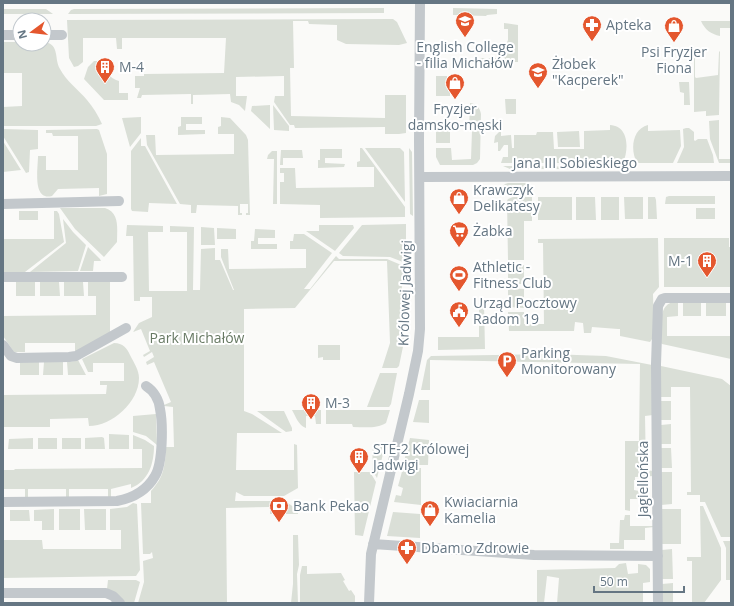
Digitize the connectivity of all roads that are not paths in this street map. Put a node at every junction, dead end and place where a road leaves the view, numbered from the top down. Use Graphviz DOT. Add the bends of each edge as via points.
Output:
graph roads {
  1 [pos="420,3"];
  2 [pos="52,35"];
  3 [pos="62,35"];
  4 [pos="731,176"];
  5 [pos="420,177"];
  6 [pos="119,201"];
  7 [pos="3,204"];
  8 [pos="3,277"];
  9 [pos="122,277"];
  10 [pos="731,298"];
  11 [pos="126,328"];
  12 [pos="3,345"];
  13 [pos="146,386"];
  14 [pos="3,502"];
  15 [pos="373,544"];
  16 [pos="658,556"];
  17 [pos="3,593"];
  18 [pos="120,603"];
  19 [pos="369,603"];
  20 [pos="658,603"];
  1 -- 5 [label="street, Królowej Jadwigi"];
  2 -- 3 [label="street"];
  4 -- 5 [label="street, Jana III Sobieskiego"];
  5 -- 15 [label="street, Królowej Jadwigi" via="419,344"];
  6 -- 7 [label="street"];
  8 -- 9 [label="street"];
  10 -- 16 [label="street, Jagiellońska" via="670,298 659,302 656,364"];
  11 -- 12 [label="street" via="81,354 69,357 17,358 11,356"];
  13 -- 14 [label="street" via="152,391 160,407 161,439 158,469 148,486 133,496 117,501"];
  15 -- 16 [label="street" via="534,555"];
  15 -- 19 [label="street, Królowej Jadwigi"];
  16 -- 20 [label="street, Jagiellońska"];
  17 -- 18 [label="street" via="106,593"];
}
